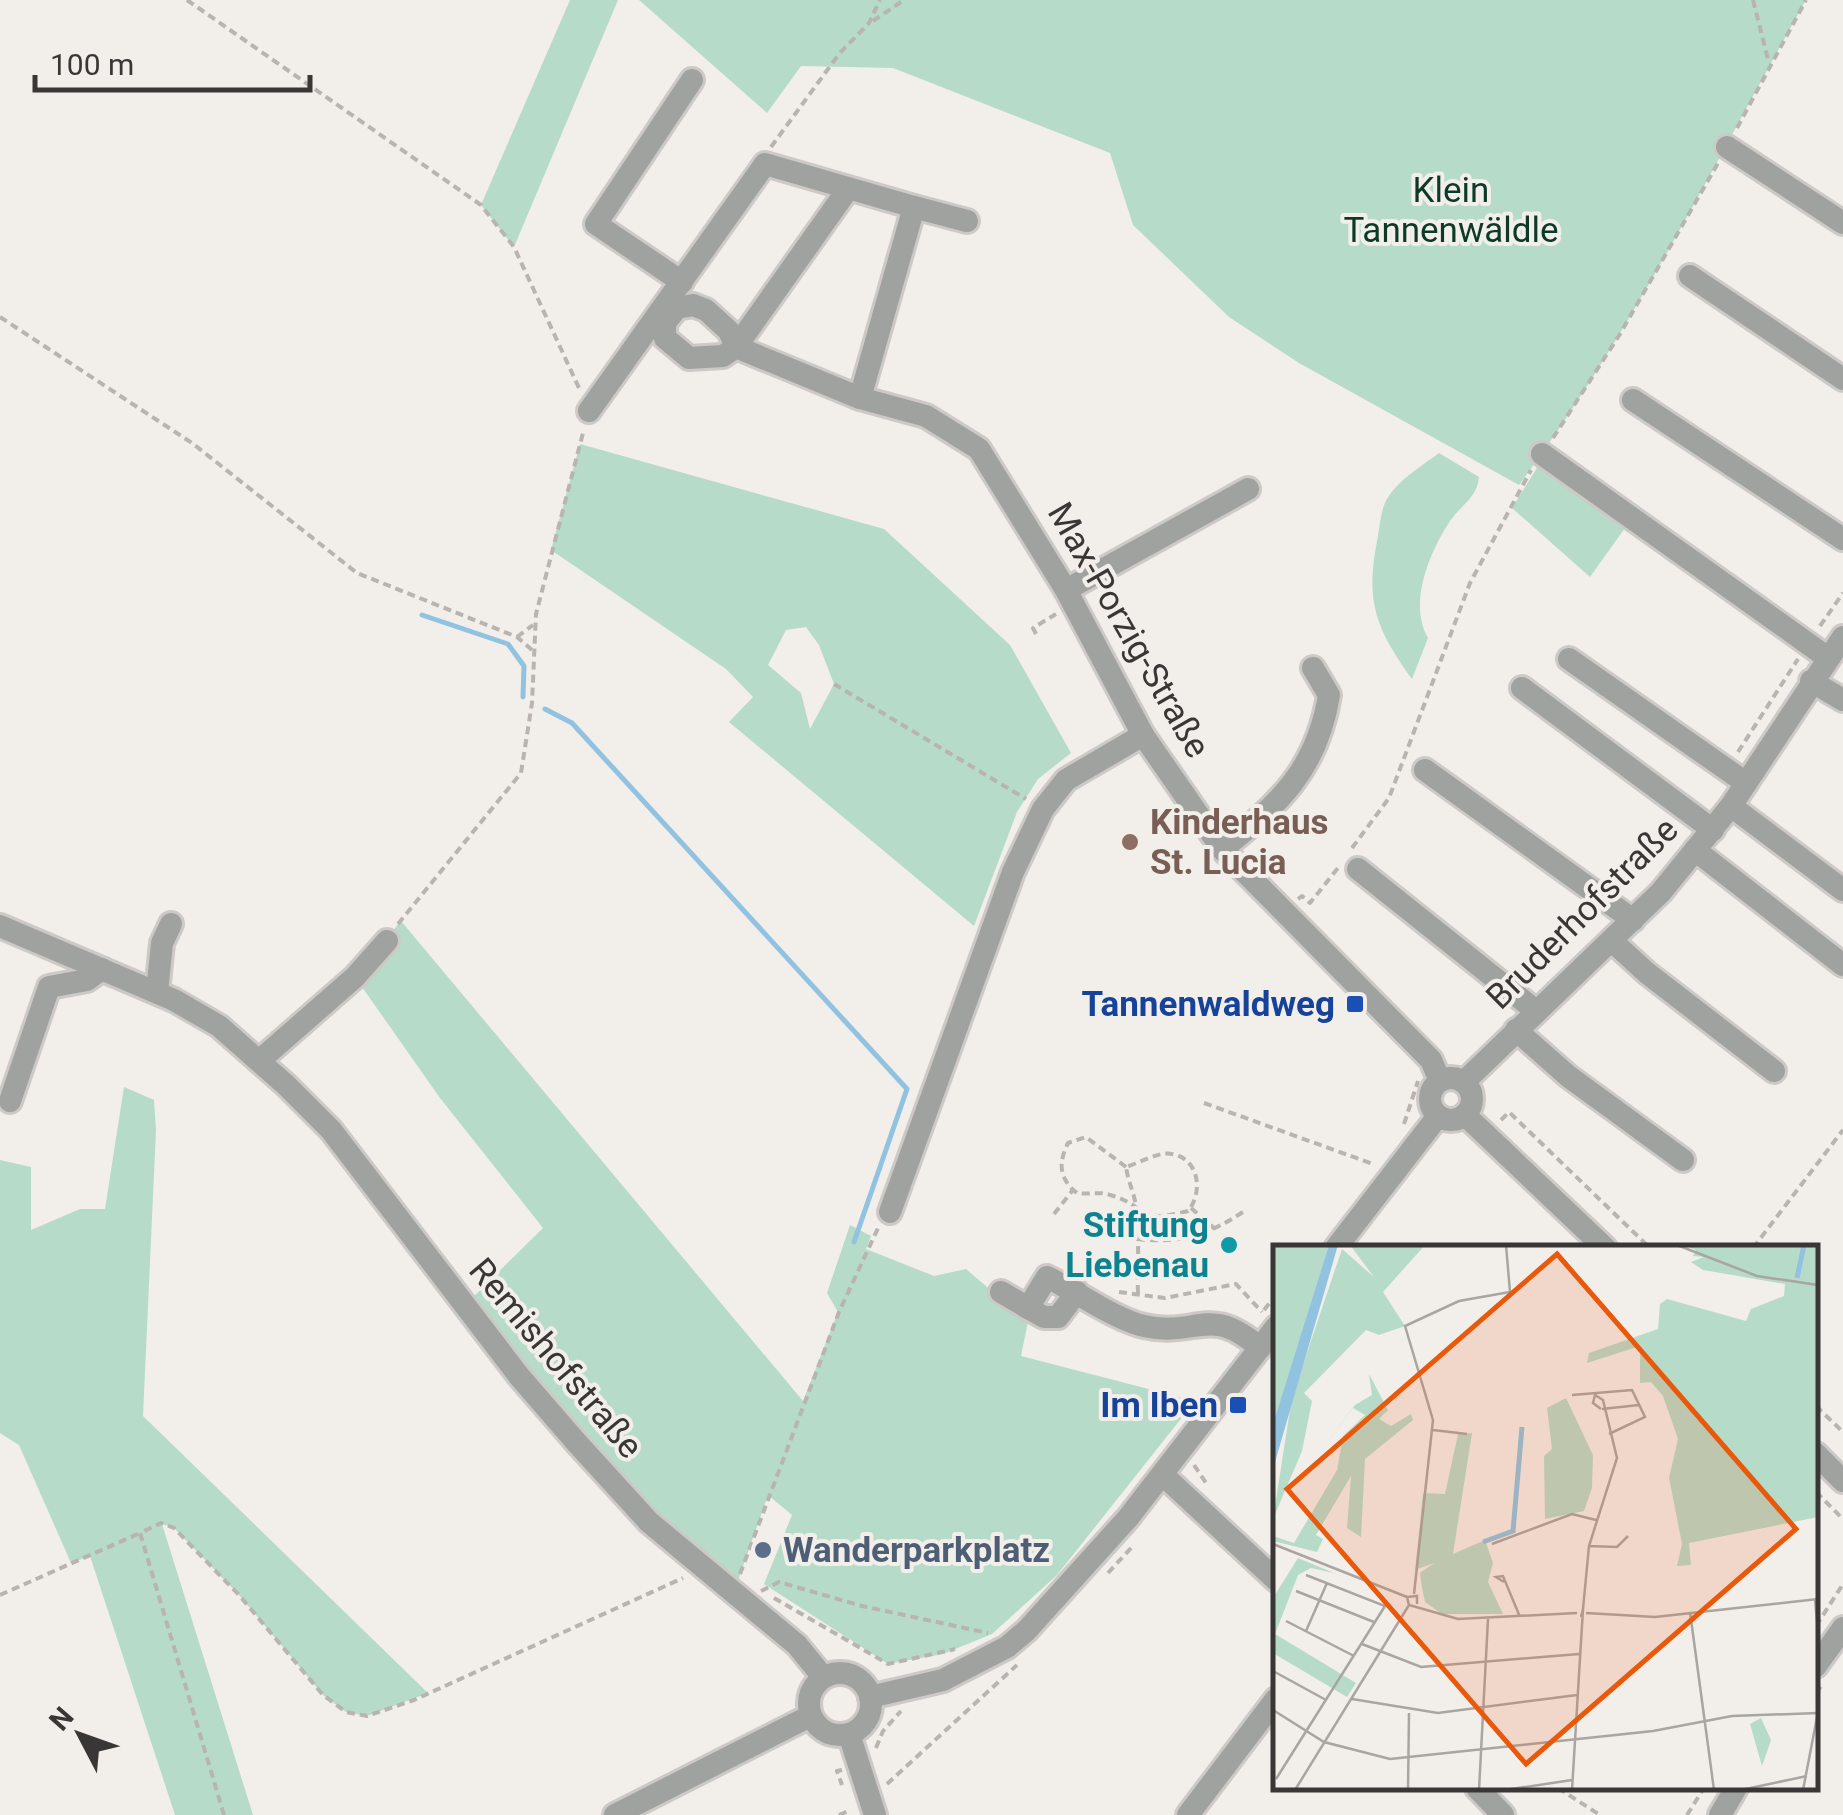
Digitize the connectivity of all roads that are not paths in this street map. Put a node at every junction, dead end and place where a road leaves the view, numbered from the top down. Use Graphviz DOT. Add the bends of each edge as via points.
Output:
graph roads {
  1 [pos="692,80"];
  2 [pos="1727,147"];
  3 [pos="848,189"];
  4 [pos="914,207"];
  5 [pos="967,221"];
  6 [pos="1843,223"];
  7 [pos="1690,276"];
  8 [pos="677,296"];
  9 [pos="736,346"];
  10 [pos="1843,379"];
  11 [pos="860,398"];
  12 [pos="1633,400"];
  13 [pos="589,411"];
  14 [pos="1542,454"];
  15 [pos="1248,490"];
  16 [pos="1843,539"];
  17 [pos="1070,597"];
  18 [pos="1843,637"];
  19 [pos="1828,658"];
  20 [pos="1569,660"];
  21 [pos="1313,668"];
  22 [pos="1812,681"];
  23 [pos="1522,688"];
  24 [pos="1843,700"];
  25 [pos="1143,735"];
  26 [pos="1426,770"];
  27 [pos="1746,783"];
  28 [pos="1731,806"];
  29 [pos="1713,830"];
  30 [pos="1222,848"];
  31 [pos="1695,850"];
  32 [pos="1358,869"];
  33 [pos="1843,890"];
  34 [pos="1633,920"];
  35 [pos="171,924"];
  36 [pos="0,926"];
  37 [pos="387,940"];
  38 [pos="1612,941"];
  39 [pos="1843,965"];
  40 [pos="102,969"];
  41 [pos="156,992"];
  42 [pos="1536,1011"];
  43 [pos="1516,1030"];
  44 [pos="259,1061"];
  45 [pos="1774,1071"];
  46 [pos="1445,1075"];
  47 [pos="10,1101"];
  48 [pos="1465,1115"];
  49 [pos="1438,1116"];
  50 [pos="1683,1160"];
  51 [pos="890,1212"];
  52 [pos="1338,1245"];
  53 [pos="1600,1245"];
  54 [pos="1001,1292"];
  55 [pos="1077,1292"];
  56 [pos="1028,1308"];
  57 [pos="1269,1320"];
  58 [pos="1252,1341"];
  59 [pos="1818,1456"];
  60 [pos="1163,1475"];
  61 [pos="1843,1481"];
  62 [pos="1273,1577"];
  63 [pos="1843,1628"];
  64 [pos="1818,1663"];
  65 [pos="824,1677"];
  66 [pos="870,1697"];
  67 [pos="1273,1703"];
  68 [pos="810,1716"];
  69 [pos="849,1734"];
  70 [pos="1735,1790"];
  71 [pos="1482,1797"];
  72 [pos="615,1815"];
  73 [pos="875,1815"];
  74 [pos="1188,1815"];
  75 [pos="1504,1815"];
  76 [pos="1720,1815"];
  1 -- 8 [label="street, Max-Porzig-Straße" via="596,224"];
  2 -- 6 [label="street"];
  3 -- 4 [label="street"];
  3 -- 8 [label="street" via="765,164"];
  3 -- 9 [label="street"];
  4 -- 5 [label="street"];
  4 -- 11 [label="street"];
  7 -- 10 [label="street"];
  8 -- 9 [label="street, Max-Porzig-Straße" via="706,310"];
  8 -- 9 [label="street" via="665,338 678,352 706,360"];
  8 -- 13 [label="street"];
  9 -- 11 [label="street, Max-Porzig-Straße"];
  11 -- 17 [label="street, Max-Porzig-Straße" via="926,416 979,450"];
  12 -- 16 [label="street"];
  14 -- 19 [label="street"];
  15 -- 17 [label="street"];
  17 -- 25 [label="street, Max-Porzig-Straße"];
  18 -- 19 [label="street, Bruderhofstraße"];
  19 -- 22 [label="street, Bruderhofstraße"];
  20 -- 27 [label="street"];
  21 -- 30 [label="street" via="1329,696 1319,742 1292,788"];
  22 -- 24 [label="street"];
  22 -- 27 [label="street, Bruderhofstraße"];
  23 -- 29 [label="street"];
  25 -- 30 [label="street, Max-Porzig-Straße"];
  25 -- 51 [label="street" via="1066,780 1043,809 1012,872"];
  26 -- 34 [label="street"];
  27 -- 28 [label="street, Bruderhofstraße"];
  28 -- 29 [label="street, Bruderhofstraße"];
  28 -- 33 [label="street"];
  29 -- 31 [label="street, Bruderhofstraße"];
  30 -- 46 [label="street, Max-Porzig-Straße"];
  31 -- 34 [label="street, Bruderhofstraße"];
  31 -- 39 [label="street"];
  32 -- 42 [label="street"];
  34 -- 38 [label="street, Bruderhofstraße"];
  35 -- 41 [label="street"];
  36 -- 40 [label="street, Remishofstraße"];
  37 -- 44 [label="street"];
  38 -- 42 [label="street, Bruderhofstraße"];
  38 -- 45 [label="street"];
  40 -- 41 [label="street, Remishofstraße"];
  40 -- 47 [label="street" via="86,980 49,987"];
  41 -- 44 [label="street, Remishofstraße" via="219,1026"];
  42 -- 43 [label="street, Bruderhofstraße"];
  43 -- 46 [label="street, Bruderhofstraße"];
  43 -- 50 [label="street"];
  44 -- 65 [label="street, Remishofstraße" via="331,1130 519,1376 649,1522 797,1646"];
  46 -- 48 [label="street" via="1472,1098"];
  46 -- 49 [label="street" via="1431,1094"];
  48 -- 49 [label="street"];
  48 -- 53 [label="street"];
  49 -- 52 [label="street" via="1383,1170"];
  54 -- 56 [label="street"];
  55 -- 56 [label="street" via="1058,1317"];
  55 -- 56 [label="street" via="1047,1277"];
  55 -- 58 [label="street" via="1140,1326 1225,1322"];
  57 -- 58 [label="street"];
  58 -- 60 [label="street"];
  59 -- 61 [label="street"];
  60 -- 62 [label="street"];
  60 -- 66 [label="street" via="1064,1594 1007,1646 944,1680"];
  63 -- 64 [label="street"];
  65 -- 66 [label="street" via="852,1675"];
  65 -- 68 [label="street" via="813,1687"];
  66 -- 69 [label="street" via="870,1713"];
  67 -- 74 [label="street"];
  68 -- 69 [label="street" via="834,1735"];
  68 -- 72 [label="street"];
  69 -- 73 [label="street"];
  70 -- 76 [label="street"];
  71 -- 75 [label="street"];
}
